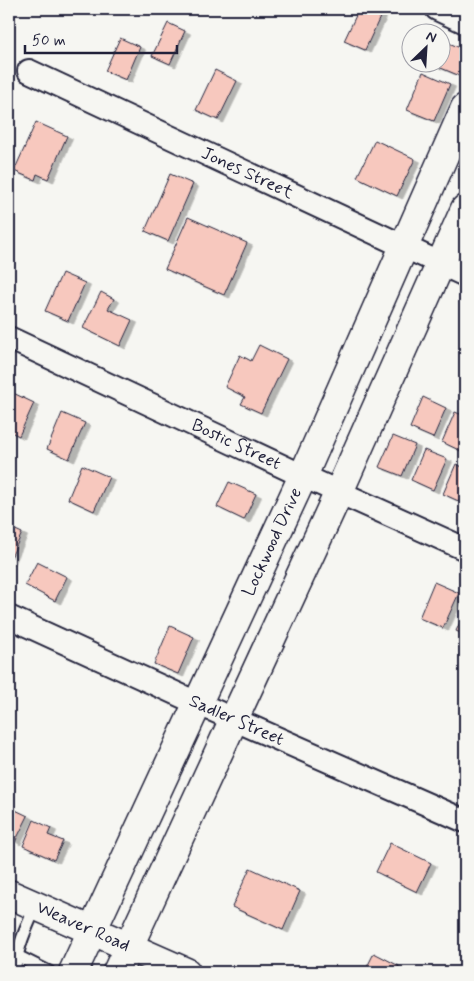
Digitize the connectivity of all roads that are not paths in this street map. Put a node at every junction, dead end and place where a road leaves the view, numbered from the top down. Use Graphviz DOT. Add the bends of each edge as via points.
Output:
graph roads {
  1 [pos="437,9"];
  2 [pos="465,22"];
  3 [pos="29,71"];
  4 [pos="465,108"];
  5 [pos="465,208"];
  6 [pos="404,247"];
  7 [pos="453,269"];
  8 [pos="9,338"];
  9 [pos="303,476"];
  10 [pos="339,492"];
  11 [pos="465,549"];
  12 [pos="9,618"];
  13 [pos="199,704"];
  14 [pos="234,720"];
  15 [pos="465,821"];
  16 [pos="9,894"];
  17 [pos="36,906"];
  18 [pos="92,930"];
  19 [pos="129,947"];
  20 [pos="13,954"];
  21 [pos="14,972"];
  22 [pos="49,972"];
  23 [pos="74,972"];
  24 [pos="117,972"];
  25 [pos="186,972"];
  1 -- 2 [label="street"];
  3 -- 6 [label="street, Jones Street"];
  4 -- 6 [label="main road, Lockwood Drive"];
  5 -- 7 [label="main road"];
  6 -- 7 [label="street, Jones Street"];
  6 -- 9 [label="main road, Lockwood Drive"];
  7 -- 10 [label="main road"];
  8 -- 9 [label="street, Bostic Street"];
  9 -- 10 [label="street, Bostic Street"];
  9 -- 13 [label="main road, Lockwood Drive"];
  10 -- 11 [label="street, Bostic Street"];
  10 -- 14 [label="main road"];
  12 -- 13 [label="street, Sadler Street"];
  13 -- 14 [label="street, Sadler Street"];
  13 -- 18 [label="main road, Lockwood Drive"];
  14 -- 15 [label="street, Sadler Street"];
  14 -- 19 [label="main road"];
  16 -- 17 [label="main road, Weaver Road"];
  17 -- 18 [label="main road, Weaver Road"];
  17 -- 20 [label="lane"];
  18 -- 19 [label="main road, Weaver Road"];
  18 -- 23 [label="main road, Lockwood Drive"];
  19 -- 24 [label="main road"];
  19 -- 25 [label="main road, Weaver Road"];
  20 -- 21 [label="lane"];
  20 -- 22 [label="lane"];
}
